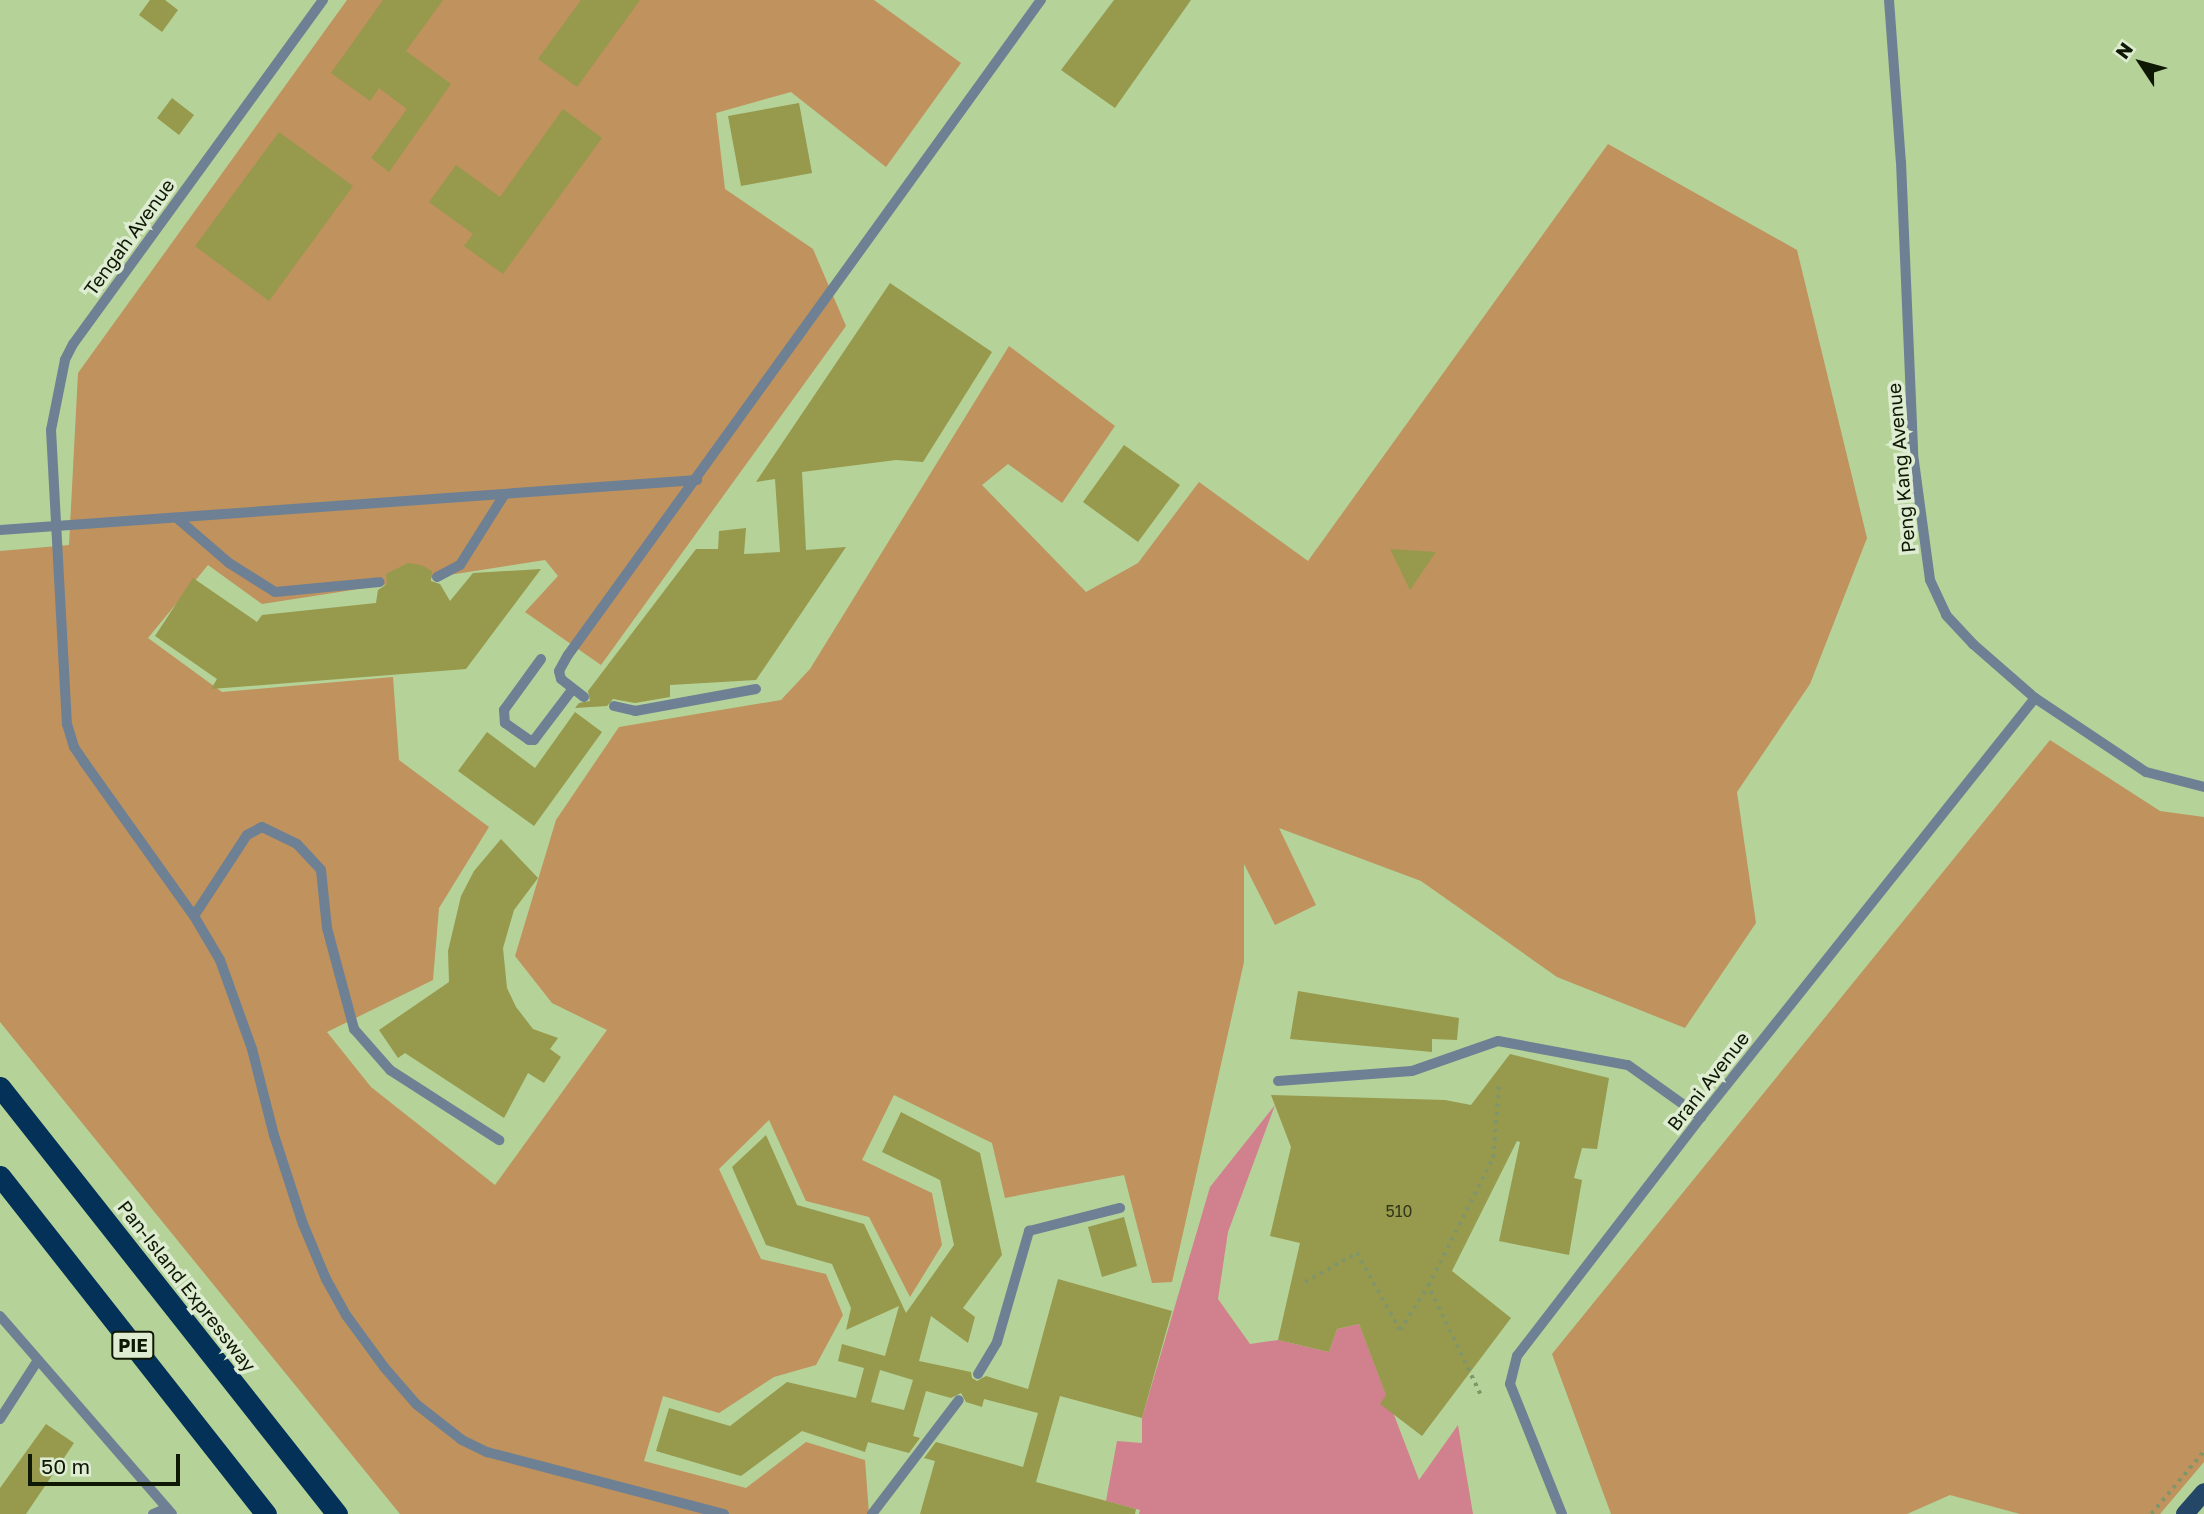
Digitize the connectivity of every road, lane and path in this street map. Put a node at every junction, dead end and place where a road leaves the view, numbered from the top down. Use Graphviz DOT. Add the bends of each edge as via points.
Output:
graph roads {
  1 [pos="323,0"];
  2 [pos="1041,0"];
  3 [pos="1889,0"];
  4 [pos="697,480"];
  5 [pos="504,495"];
  6 [pos="178,519"];
  7 [pos="56,528"];
  8 [pos="0,530"];
  9 [pos="437,577"];
  10 [pos="380,582"];
  11 [pos="541,659"];
  12 [pos="756,689"];
  13 [pos="572,690"];
  14 [pos="584,697"];
  15 [pos="2035,698"];
  16 [pos="614,706"];
  17 [pos="2204,787"];
  18 [pos="194,916"];
  19 [pos="1278,1081"];
  20 [pos="1499,1082"];
  21 [pos="0,1087"];
  22 [pos="1701,1117"];
  23 [pos="499,1140"];
  24 [pos="0,1175"];
  25 [pos="1120,1208"];
  26 [pos="1305,1282"];
  27 [pos="1428,1286"];
  28 [pos="0,1316"];
  29 [pos="38,1360"];
  30 [pos="978,1374"];
  31 [pos="1480,1394"];
  32 [pos="959,1400"];
  33 [pos="0,1419"];
  34 [pos="2204,1451"];
  35 [pos="2204,1492"];
  36 [pos="169,1511"];
  37 [pos="153,1514"];
  38 [pos="266,1514"];
  39 [pos="337,1514"];
  40 [pos="724,1514"];
  41 [pos="872,1514"];
  42 [pos="1562,1514"];
  43 [pos="2151,1514"];
  44 [pos="2185,1514"];
  1 -- 7 [label="lane, Tengah Avenue" via="73,344 57,386 51,430"];
  2 -- 4 [label="lane"];
  3 -- 15 [label="lane, Peng Kang Avenue" via="1913,454 1930,580 1946,615 1973,645"];
  4 -- 5 [label="lane"];
  4 -- 13 [label="lane" via="559,671"];
  5 -- 6 [label="lane"];
  5 -- 9 [label="lane" via="460,565"];
  6 -- 7 [label="lane"];
  6 -- 10 [label="lane" via="229,563 275,592"];
  7 -- 8 [label="lane"];
  7 -- 18 [label="lane, Tengah Avenue" via="67,724 75,747"];
  11 -- 13 [label="lane" via="504,710 505,723 534,740"];
  12 -- 16 [label="lane" via="635,711"];
  13 -- 14 [label="lane"];
  15 -- 17 [label="lane, Peng Kang Avenue" via="2146,772"];
  15 -- 22 [label="lane, Brani Avenue"];
  18 -- 23 [label="lane" via="247,835 262,827 296,844 321,870 327,928 354,1029 390,1070"];
  18 -- 40 [label="lane, Tengah Avenue" via="220,960 252,1049 303,1224 326,1279 354,1325 416,1404 462,1440 487,1452"];
  19 -- 22 [label="lane" via="1412,1071 1498,1041 1628,1065"];
  20 -- 27 [label="path" via="1493,1158"];
  21 -- 39 [label="highway, Pan-Island Expressway / PIE"];
  22 -- 42 [label="lane, Brani Avenue" via="1517,1356 1510,1384"];
  24 -- 38 [label="highway, PIE"];
  25 -- 30 [label="lane" via="1029,1231 997,1342"];
  26 -- 27 [label="path" via="1357,1253 1400,1330"];
  27 -- 31 [label="path"];
  28 -- 29 [label="lane"];
  29 -- 33 [label="lane"];
  29 -- 36 [label="lane"];
  32 -- 41 [label="lane"];
  34 -- 43 [label="path"];
  35 -- 44 [label="main road"];
  36 -- 37 [label="lane"];
}
